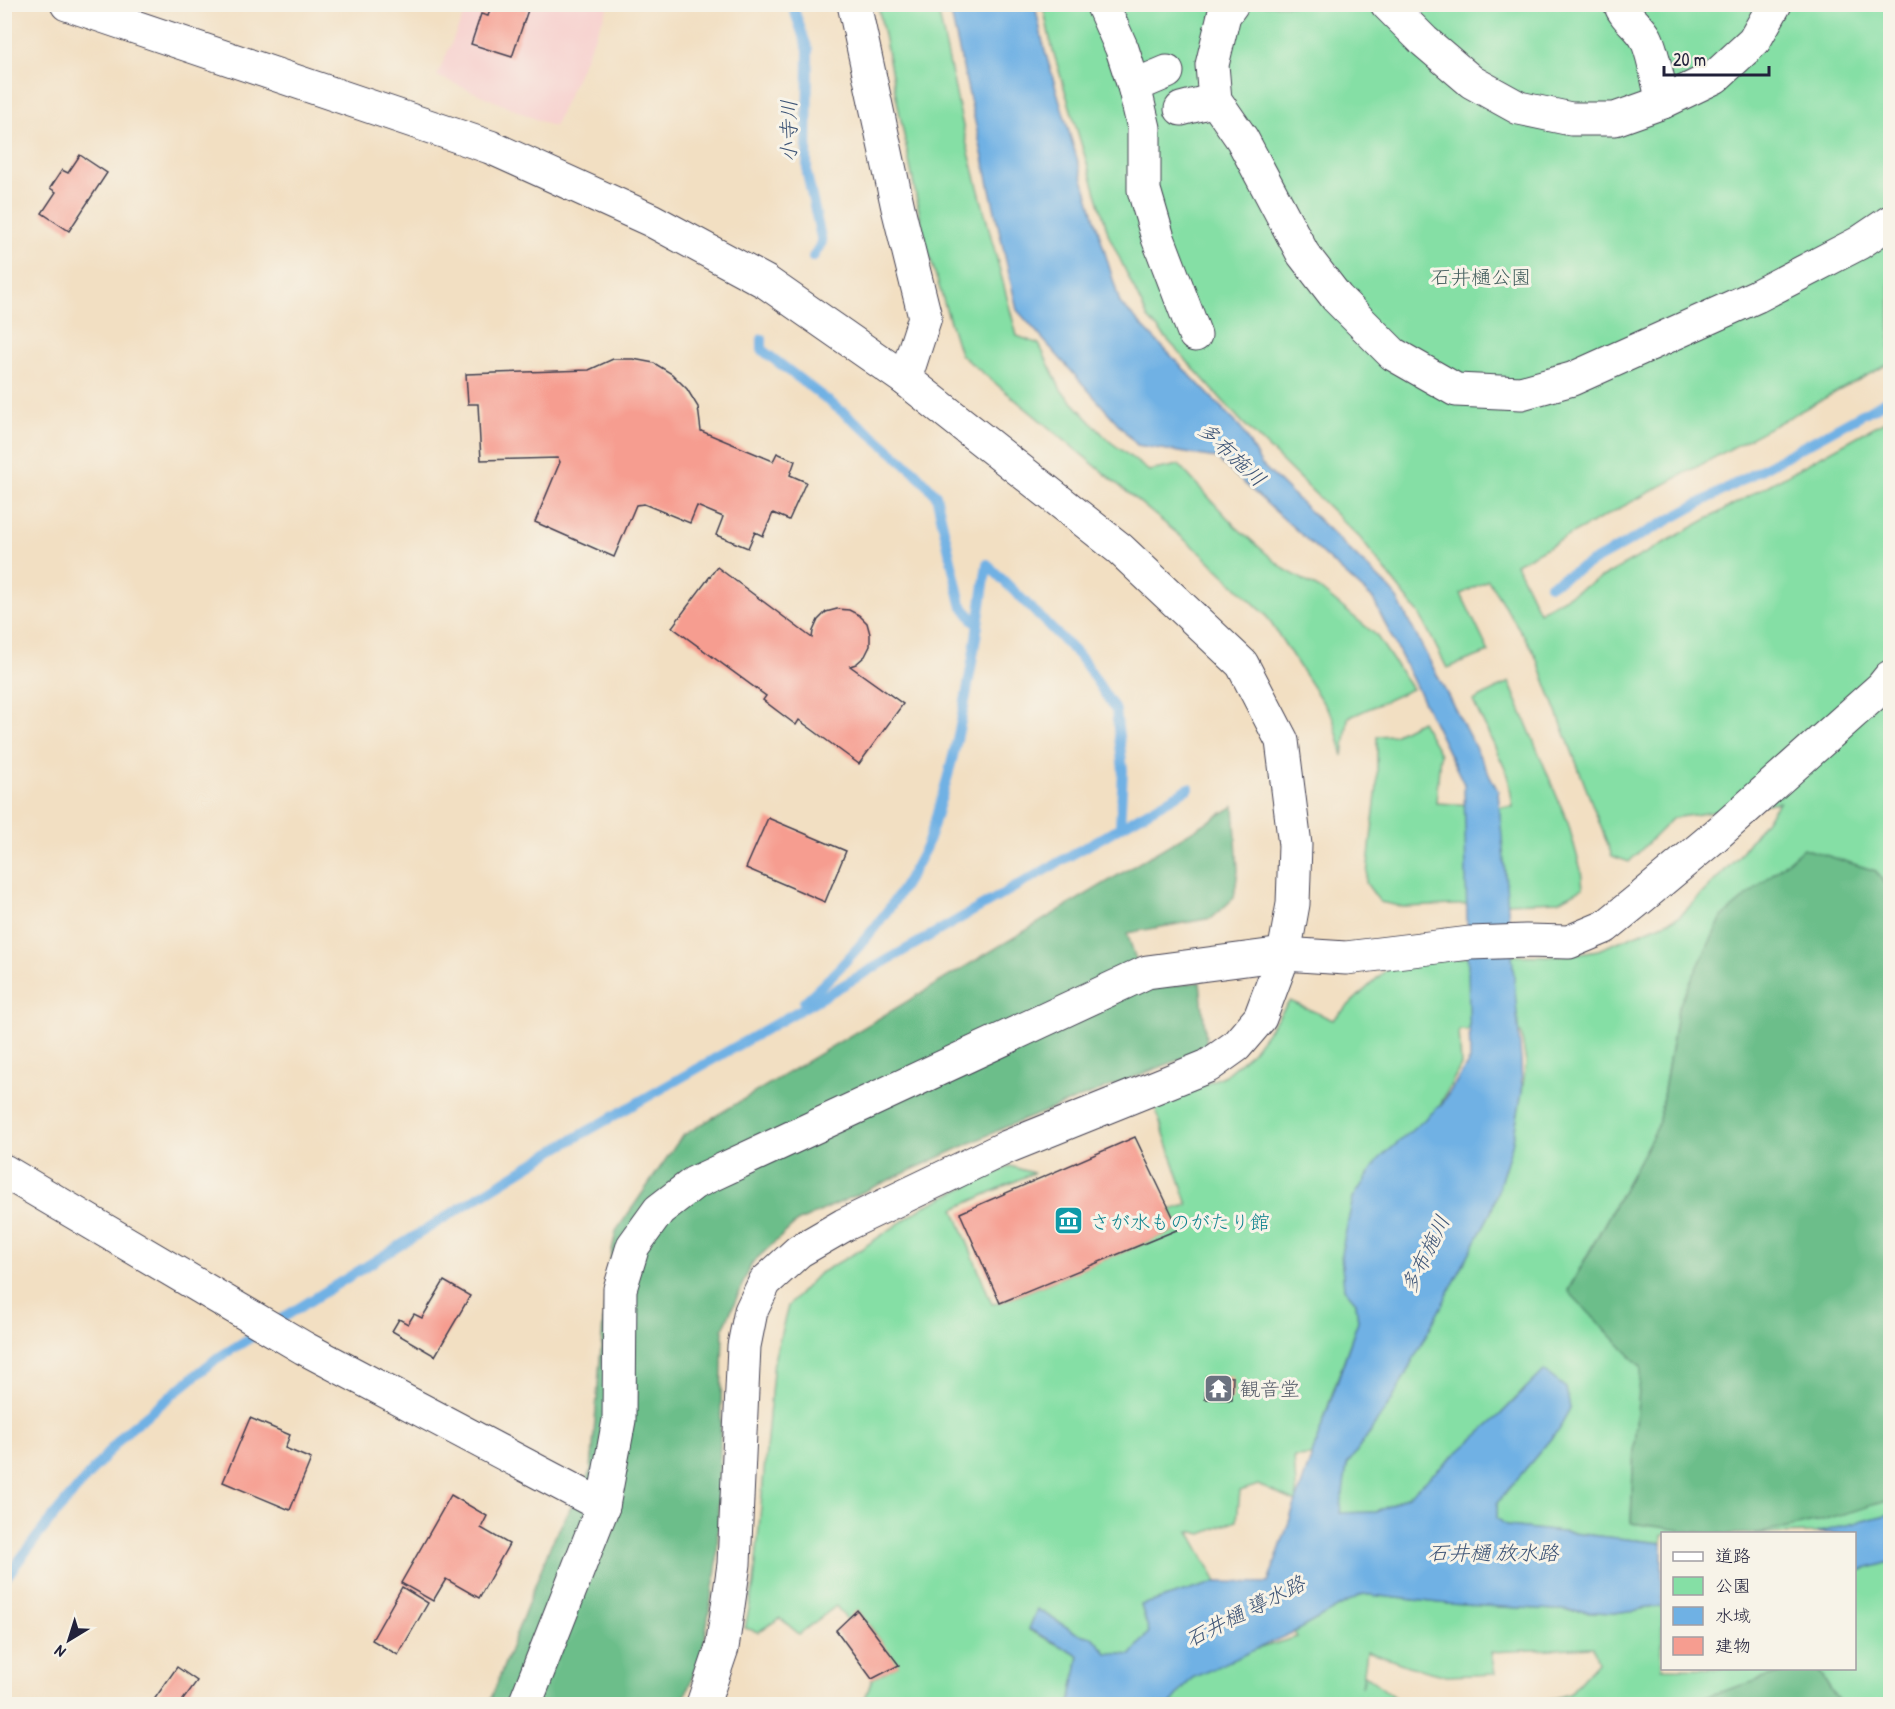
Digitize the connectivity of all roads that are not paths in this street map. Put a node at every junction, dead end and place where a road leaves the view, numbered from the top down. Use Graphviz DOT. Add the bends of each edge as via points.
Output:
graph roads {
  1 [pos="854,4"];
  2 [pos="1102,4"];
  3 [pos="1232,4"];
  4 [pos="1387,4"];
  5 [pos="1620,4"];
  6 [pos="1775,4"];
  7 [pos="81,7"];
  8 [pos="1167,72"];
  9 [pos="1134,86"];
  10 [pos="1215,100"];
  11 [pos="1663,102"];
  12 [pos="1181,109"];
  13 [pos="1890,222"];
  14 [pos="1195,335"];
  15 [pos="905,379"];
  16 [pos="1890,677"];
  17 [pos="1284,954"];
  18 [pos="4,1171"];
  19 [pos="603,1506"];
  20 [pos="525,1704"];
  21 [pos="703,1704"];
  1 -- 15 [label="street" via="925,317"];
  2 -- 9 [label="street"];
  3 -- 10 [label="street" via="1224,15 1212,65"];
  4 -- 11 [label="street" via="1472,82 1519,108 1571,119 1615,119"];
  5 -- 11 [label="street" via="1646,39"];
  6 -- 11 [label="street" via="1754,41 1715,77"];
  7 -- 15 [label="street" via="490,147 651,220 766,282"];
  8 -- 9 [label="street"];
  9 -- 14 [label="street" via="1144,128 1144,190"];
  10 -- 12 [label="street"];
  10 -- 13 [label="street" via="1242,139 1303,254 1337,298 1393,354 1456,390 1521,393 1572,379 1757,296 1859,243"];
  15 -- 17 [label="street" via="1120,549 1242,664 1282,741 1295,845 1293,904"];
  16 -- 17 [label="street" via="1715,836 1605,927 1569,942 1470,943 1346,958"];
  17 -- 19 [label="street" via="1147,972 694,1183 659,1210 633,1246 620,1289 619,1420"];
  17 -- 21 [label="street" via="1260,1018 1236,1046 1208,1066 1007,1147 844,1225 799,1251 765,1282 751,1311 744,1346 734,1564 722,1648"];
  18 -- 19 [label="street" via="303,1348"];
  19 -- 20 [label="street"];
}
